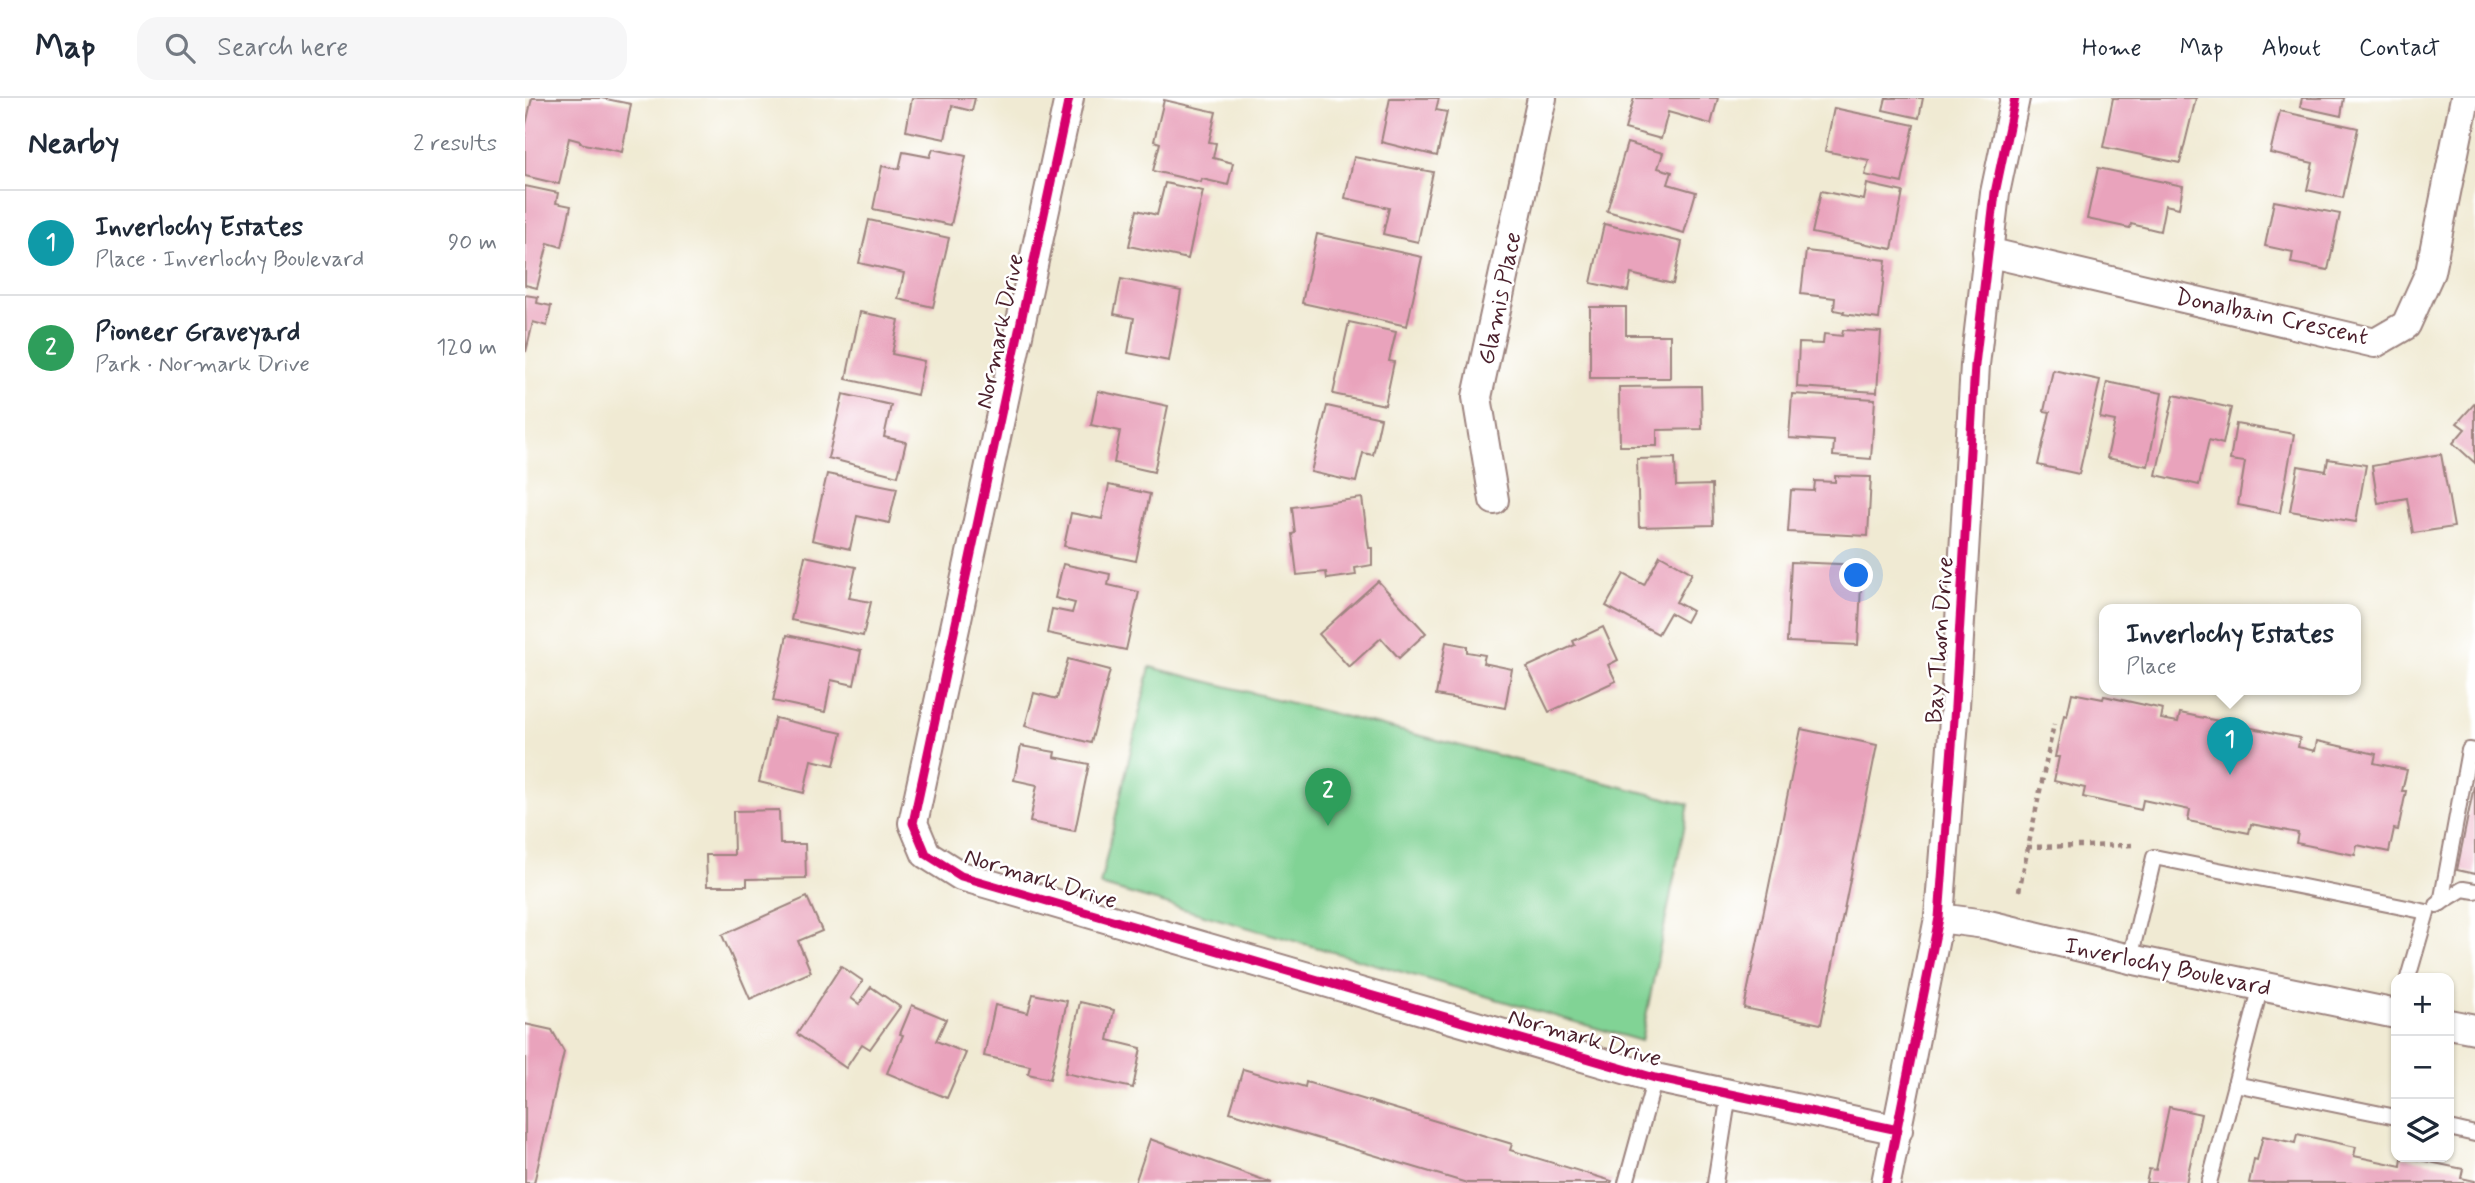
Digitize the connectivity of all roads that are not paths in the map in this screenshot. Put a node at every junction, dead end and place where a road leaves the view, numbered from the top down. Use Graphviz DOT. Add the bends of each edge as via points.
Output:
graph roads {
  1 [pos="1069,98"];
  2 [pos="1542,98"];
  3 [pos="2015,98"];
  4 [pos="2465,98"];
  5 [pos="1987,252"];
  6 [pos="1494,500"];
  7 [pos="2475,751"];
  8 [pos="2475,891"];
  9 [pos="2441,903"];
  10 [pos="2427,912"];
  11 [pos="1939,918"];
  12 [pos="2130,959"];
  13 [pos="2409,973"];
  14 [pos="2261,986"];
  15 [pos="2391,1013"];
  16 [pos="2454,1025"];
  17 [pos="2475,1029"];
  18 [pos="1655,1078"];
  19 [pos="2235,1084"];
  20 [pos="1729,1094"];
  21 [pos="2391,1116"];
  22 [pos="2454,1129"];
  23 [pos="1898,1130"];
  24 [pos="2475,1133"];
  25 [pos="1626,1183"];
  26 [pos="1715,1183"];
  27 [pos="1886,1183"];
  28 [pos="2209,1183"];
  1 -- 18 [label="street, Normark Drive" via="913,823 926,854 961,876"];
  2 -- 6 [label="street, Glamis Place" via="1478,397"];
  3 -- 5 [label="street, Bay Thorn Drive"];
  4 -- 5 [label="street, Donalbain Crescent" via="2430,272 2406,325 2375,343"];
  5 -- 11 [label="street, Bay Thorn Drive" via="1975,365"];
  7 -- 9 [label="lane" via="2469,750"];
  8 -- 9 [label="lane" via="2463,889"];
  9 -- 10 [label="lane"];
  10 -- 12 [label="lane" via="2154,857"];
  10 -- 13 [label="lane"];
  11 -- 12 [label="street, Inverlochy Boulevard" via="1985,924"];
  11 -- 23 [label="street, Bay Thorn Drive"];
  12 -- 14 [label="street, Inverlochy Boulevard"];
  14 -- 15 [label="street, Inverlochy Boulevard"];
  14 -- 19 [label="lane"];
  16 -- 17 [label="street"];
  18 -- 20 [label="street, Normark Drive"];
  18 -- 25 [label="lane"];
  19 -- 21 [label="lane"];
  19 -- 28 [label="lane"];
  20 -- 23 [label="street, Normark Drive"];
  20 -- 26 [label="lane"];
  22 -- 24 [label="lane"];
  23 -- 27 [label="street, Bay Thorn Drive"];
}
